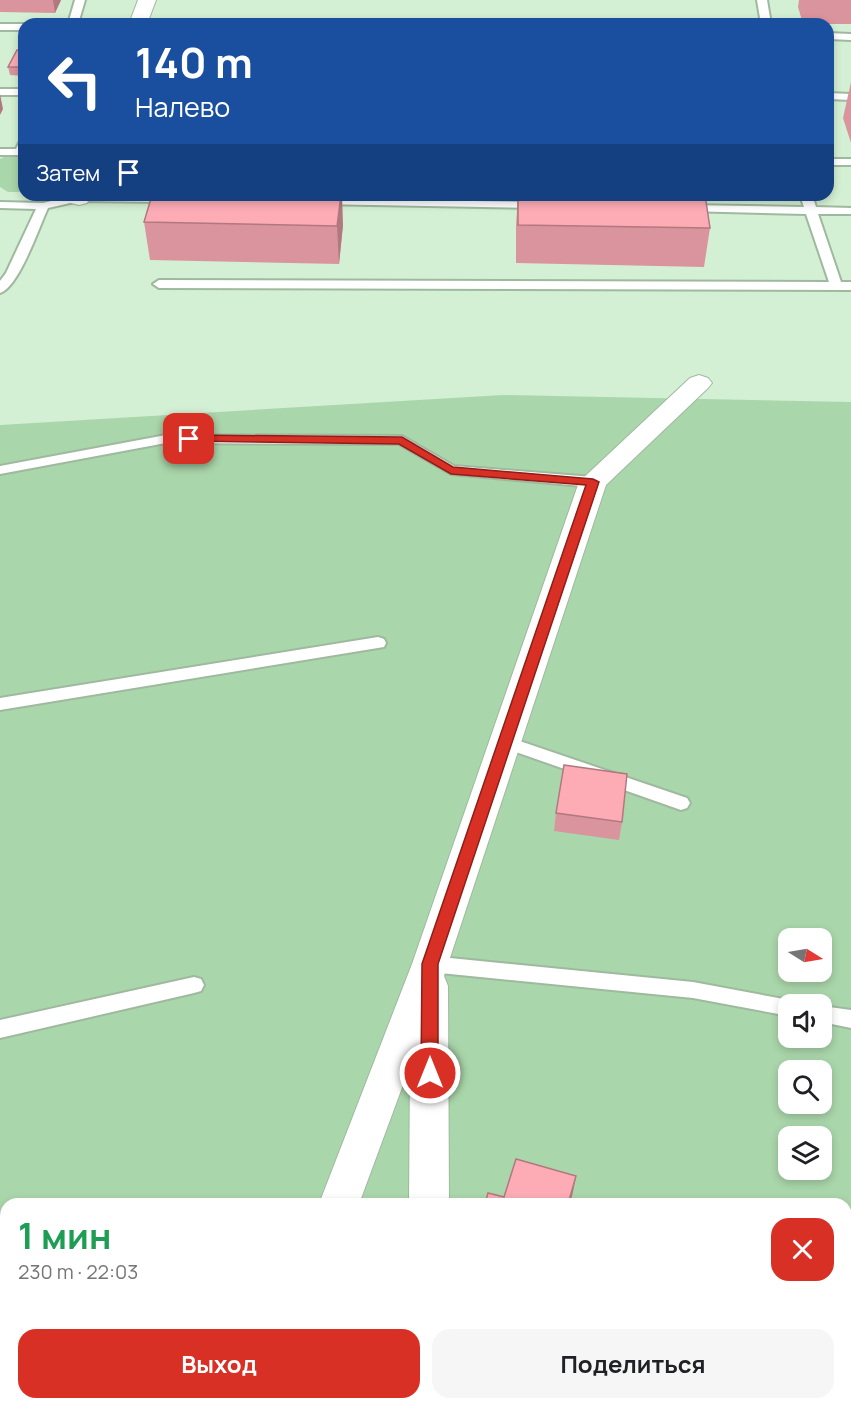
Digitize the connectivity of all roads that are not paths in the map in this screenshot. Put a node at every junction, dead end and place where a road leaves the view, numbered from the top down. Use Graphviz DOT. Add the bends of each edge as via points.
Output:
graph roads {
  1 [pos="80,0"];
  2 [pos="147,0"];
  3 [pos="762,0"];
  4 [pos="75,18"];
  5 [pos="140,18"];
  6 [pos="765,18"];
  7 [pos="0,27"];
  8 [pos="18,27"];
  9 [pos="834,36"];
  10 [pos="851,37"];
  11 [pos="0,92"];
  12 [pos="18,92"];
  13 [pos="834,96"];
  14 [pos="851,97"];
  15 [pos="0,152"];
  16 [pos="18,153"];
  17 [pos="834,162"];
  18 [pos="851,162"];
  19 [pos="62,201"];
  20 [pos="808,201"];
  21 [pos="307,202"];
  22 [pos="0,205"];
  23 [pos="43,206"];
  24 [pos="546,206"];
  25 [pos="666,208"];
  26 [pos="810,210"];
  27 [pos="851,211"];
  28 [pos="6,274"];
  29 [pos="159,284"];
  30 [pos="836,285"];
  31 [pos="851,285"];
  32 [pos="0,290"];
  33 [pos="699,383"];
  34 [pos="0,470"];
  35 [pos="593,482"];
  36 [pos="378,643"];
  37 [pos="0,704"];
  38 [pos="505,742"];
  39 [pos="681,803"];
  40 [pos="430,964"];
  41 [pos="194,985"];
  42 [pos="778,1006"];
  43 [pos="832,1016"];
  44 [pos="851,1019"];
  45 [pos="0,1029"];
  46 [pos="341,1198"];
  47 [pos="429,1198"];
  1 -- 4 [label="lane"];
  2 -- 5 [label="street"];
  3 -- 6 [label="lane"];
  7 -- 8 [label="lane"];
  9 -- 10 [label="lane"];
  11 -- 12 [label="lane"];
  13 -- 14 [label="lane"];
  15 -- 16 [label="lane"];
  17 -- 18 [label="lane"];
  19 -- 23 [label="lane"];
  20 -- 26 [label="lane"];
  21 -- 24 [label="lane"];
  22 -- 23 [label="lane"];
  23 -- 28 [label="lane"];
  25 -- 26 [label="lane"];
  26 -- 27 [label="lane"];
  26 -- 30 [label="lane"];
  28 -- 32 [label="lane"];
  29 -- 30 [label="lane"];
  30 -- 31 [label="lane"];
  33 -- 35 [label="street"];
  34 -- 35 [label="lane" via="166,438 402,440 451,470"];
  35 -- 38 [label="street"];
  36 -- 37 [label="lane"];
  38 -- 39 [label="lane"];
  38 -- 40 [label="street"];
  40 -- 42 [label="lane" via="693,990"];
  40 -- 46 [label="street"];
  40 -- 47 [label="street"];
  41 -- 45 [label="lane"];
  43 -- 44 [label="lane"];
}
